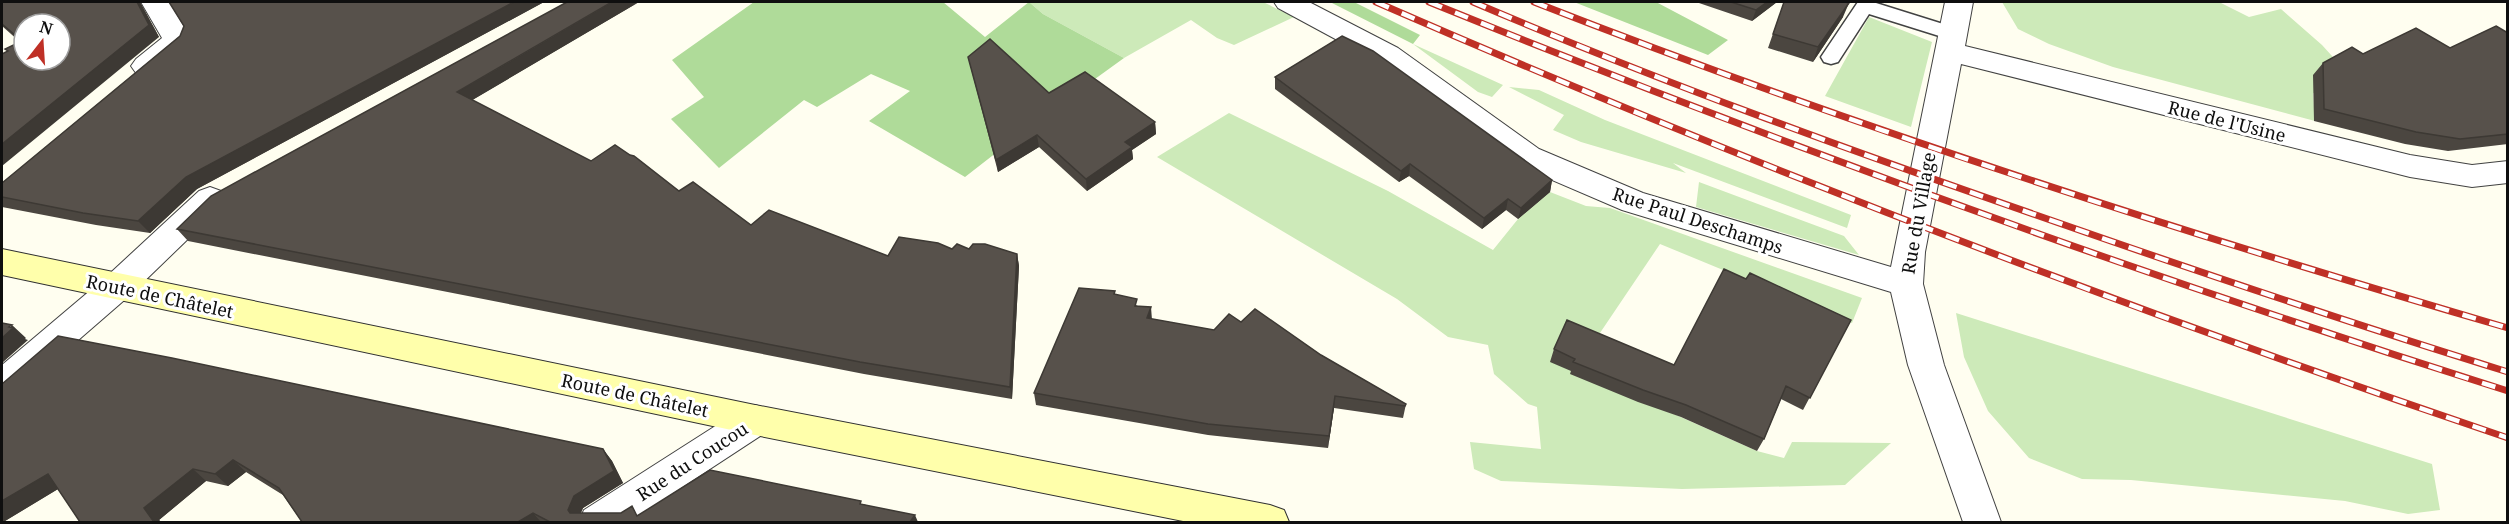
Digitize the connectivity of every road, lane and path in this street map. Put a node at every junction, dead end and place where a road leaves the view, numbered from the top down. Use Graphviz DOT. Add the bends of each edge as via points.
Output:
graph roads {
  1 [pos="155,2"];
  2 [pos="1288,2"];
  3 [pos="1959,2"];
  4 [pos="1866,4"];
  5 [pos="1950,42"];
  6 [pos="1831,57"];
  7 [pos="125,84"];
  8 [pos="2508,172"];
  9 [pos="230,188"];
  10 [pos="2,262"];
  11 [pos="1906,284"];
  12 [pos="117,287"];
  13 [pos="2,385"];
  14 [pos="755,420"];
  15 [pos="1233,518"];
  16 [pos="598,522"];
  17 [pos="1270,522"];
  18 [pos="1982,522"];
  1 -- 7 [label="street" via="178,40"];
  2 -- 11 [label="street, Rue Paul Deschamps" via="1388,55 1528,157 1633,202"];
  3 -- 5 [label="street, Rue du Village"];
  4 -- 5 [label="lane"];
  4 -- 6 [label="lane"];
  5 -- 8 [label="street, Rue de l'Usine" via="2410,166 2472,176"];
  5 -- 11 [label="street, Rue du Village"];
  9 -- 12 [label="street" via="209,199"];
  10 -- 12 [label="main road, Route de Châtelet"];
  11 -- 18 [label="street, Rue du Village" via="1926,365"];
  12 -- 13 [label="street"];
  12 -- 14 [label="main road, Route de Châtelet"];
  14 -- 15 [label="main road, Route de Châtelet"];
  14 -- 16 [label="street, Rue du Coucou"];
  15 -- 17 [label="main road, Route de Châtelet"];
}
